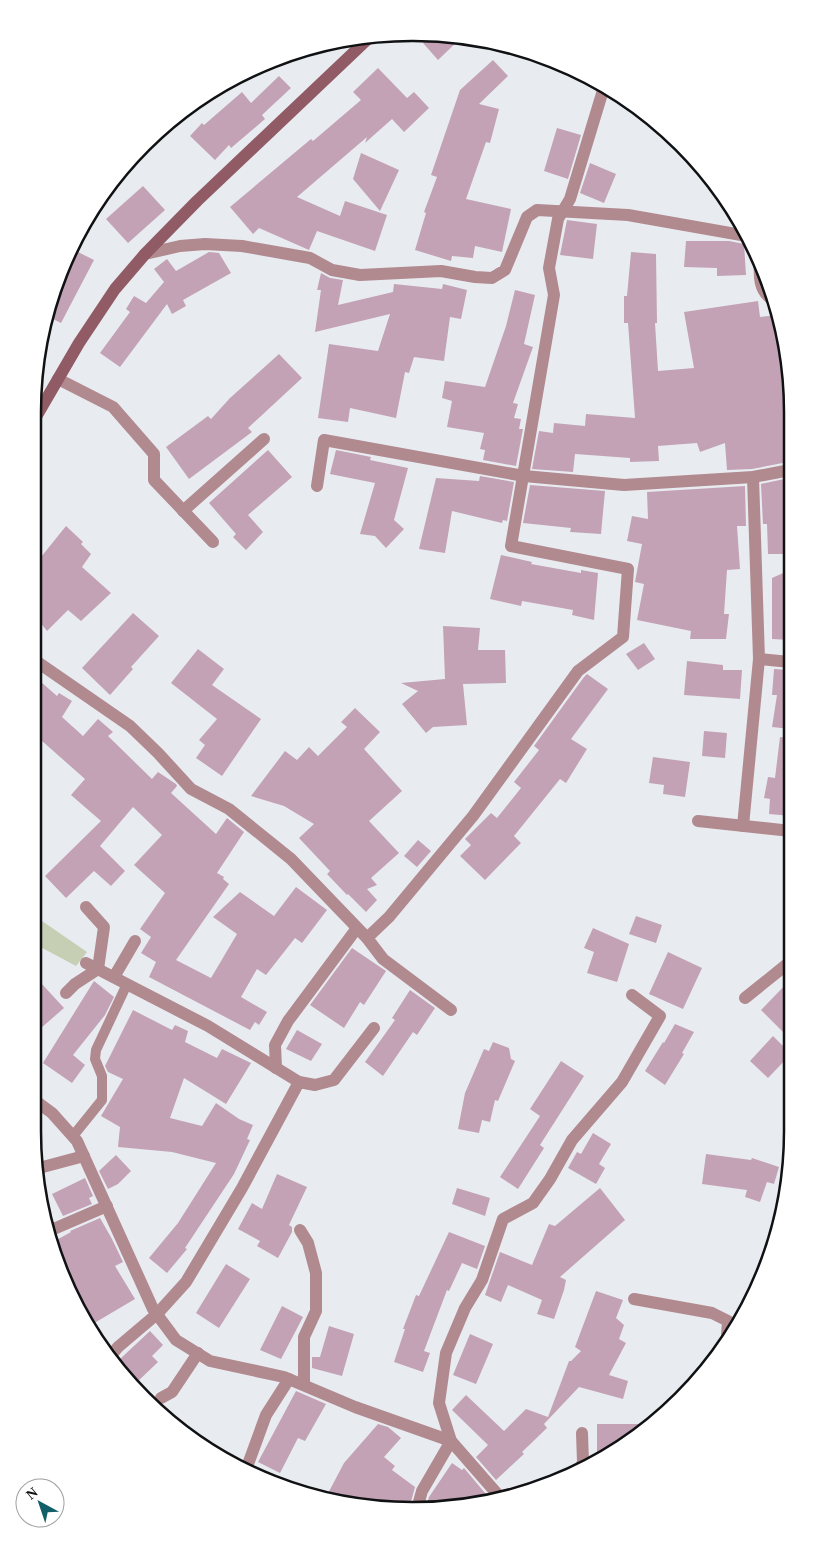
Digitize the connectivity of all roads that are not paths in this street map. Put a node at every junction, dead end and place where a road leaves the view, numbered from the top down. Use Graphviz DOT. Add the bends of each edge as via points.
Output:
graph roads {
  1 [pos="363,44"];
  2 [pos="602,93"];
  3 [pos="562,211"];
  4 [pos="738,234"];
  5 [pos="145,254"];
  6 [pos="58,379"];
  7 [pos="41,408"];
  8 [pos="264,439"];
  9 [pos="784,471"];
  10 [pos="524,476"];
  11 [pos="753,477"];
  12 [pos="317,486"];
  13 [pos="183,511"];
  14 [pos="213,542"];
  15 [pos="759,659"];
  16 [pos="784,661"];
  17 [pos="41,665"];
  18 [pos="698,821"];
  19 [pos="743,826"];
  20 [pos="784,830"];
  21 [pos="86,907"];
  22 [pos="357,928"];
  23 [pos="367,938"];
  24 [pos="135,941"];
  25 [pos="92,966"];
  26 [pos="784,967"];
  27 [pos="114,977"];
  28 [pos="127,984"];
  29 [pos="66,992"];
  30 [pos="632,995"];
  31 [pos="745,998"];
  32 [pos="451,1010"];
  33 [pos="374,1028"];
  34 [pos="276,1068"];
  35 [pos="299,1082"];
  36 [pos="41,1105"];
  37 [pos="73,1136"];
  38 [pos="84,1156"];
  39 [pos="43,1167"];
  40 [pos="107,1206"];
  41 [pos="54,1229"];
  42 [pos="300,1230"];
  43 [pos="634,1299"];
  44 [pos="157,1314"];
  45 [pos="728,1326"];
  46 [pos="114,1352"];
  47 [pos="198,1353"];
  48 [pos="289,1379"];
  49 [pos="304,1386"];
  50 [pos="161,1398"];
  51 [pos="582,1433"];
  52 [pos="451,1441"];
  53 [pos="582,1460"];
  54 [pos="248,1463"];
  55 [pos="496,1492"];
  56 [pos="418,1502"];
  1 -- 5 [label="street"];
  2 -- 3 [label="street" via="570,199"];
  3 -- 4 [label="street" via="628,215"];
  3 -- 5 [label="street" via="537,210 527,217 505,270 492,278 441,271 360,275 332,270 310,258 242,246 180,246"];
  3 -- 10 [label="street" via="549,268 554,295"];
  5 -- 6 [label="street" via="115,289"];
  6 -- 7 [label="street"];
  6 -- 13 [label="street" via="113,407 154,454 154,480"];
  8 -- 13 [label="street"];
  9 -- 11 [label="street"];
  10 -- 11 [label="street" via="624,485"];
  10 -- 12 [label="street" via="324,440"];
  10 -- 23 [label="street" via="512,546 628,569 623,636 578,671 473,816 389,917"];
  11 -- 15 [label="street"];
  13 -- 14 [label="street"];
  15 -- 16 [label="street"];
  15 -- 19 [label="street"];
  17 -- 22 [label="street" via="130,726 191,789 229,809 291,858"];
  18 -- 19 [label="street"];
  19 -- 20 [label="street"];
  21 -- 25 [label="street" via="104,927"];
  22 -- 23 [label="street"];
  22 -- 34 [label="street" via="288,1021 275,1045"];
  23 -- 32 [label="street" via="383,960"];
  24 -- 27 [label="street"];
  25 -- 27 [label="street"];
  25 -- 29 [label="street"];
  26 -- 31 [label="street"];
  27 -- 28 [label="street"];
  28 -- 34 [label="street" via="208,1026"];
  28 -- 37 [label="lane" via="96,1050 95,1059 102,1076 102,1100"];
  30 -- 52 [label="street" via="660,1016 622,1082 572,1140 533,1203 503,1219 482,1280 465,1308 446,1353 439,1403"];
  33 -- 35 [label="street" via="334,1080 315,1085"];
  34 -- 35 [label="street"];
  35 -- 44 [label="street" via="242,1188 186,1282"];
  36 -- 37 [label="street"];
  37 -- 38 [label="street"];
  38 -- 39 [label="street"];
  38 -- 40 [label="street"];
  40 -- 41 [label="street"];
  40 -- 44 [label="street"];
  42 -- 49 [label="street" via="308,1243 316,1273 316,1311 304,1337"];
  43 -- 45 [label="street" via="712,1313 728,1321"];
  44 -- 46 [label="street"];
  44 -- 47 [label="street" via="176,1340"];
  47 -- 48 [label="street" via="210,1361"];
  47 -- 50 [label="street" via="172,1392"];
  48 -- 49 [label="street"];
  48 -- 54 [label="street" via="266,1415"];
  49 -- 52 [label="street"];
  51 -- 53 [label="street"];
  52 -- 55 [label="street"];
  52 -- 56 [label="street"];
}
